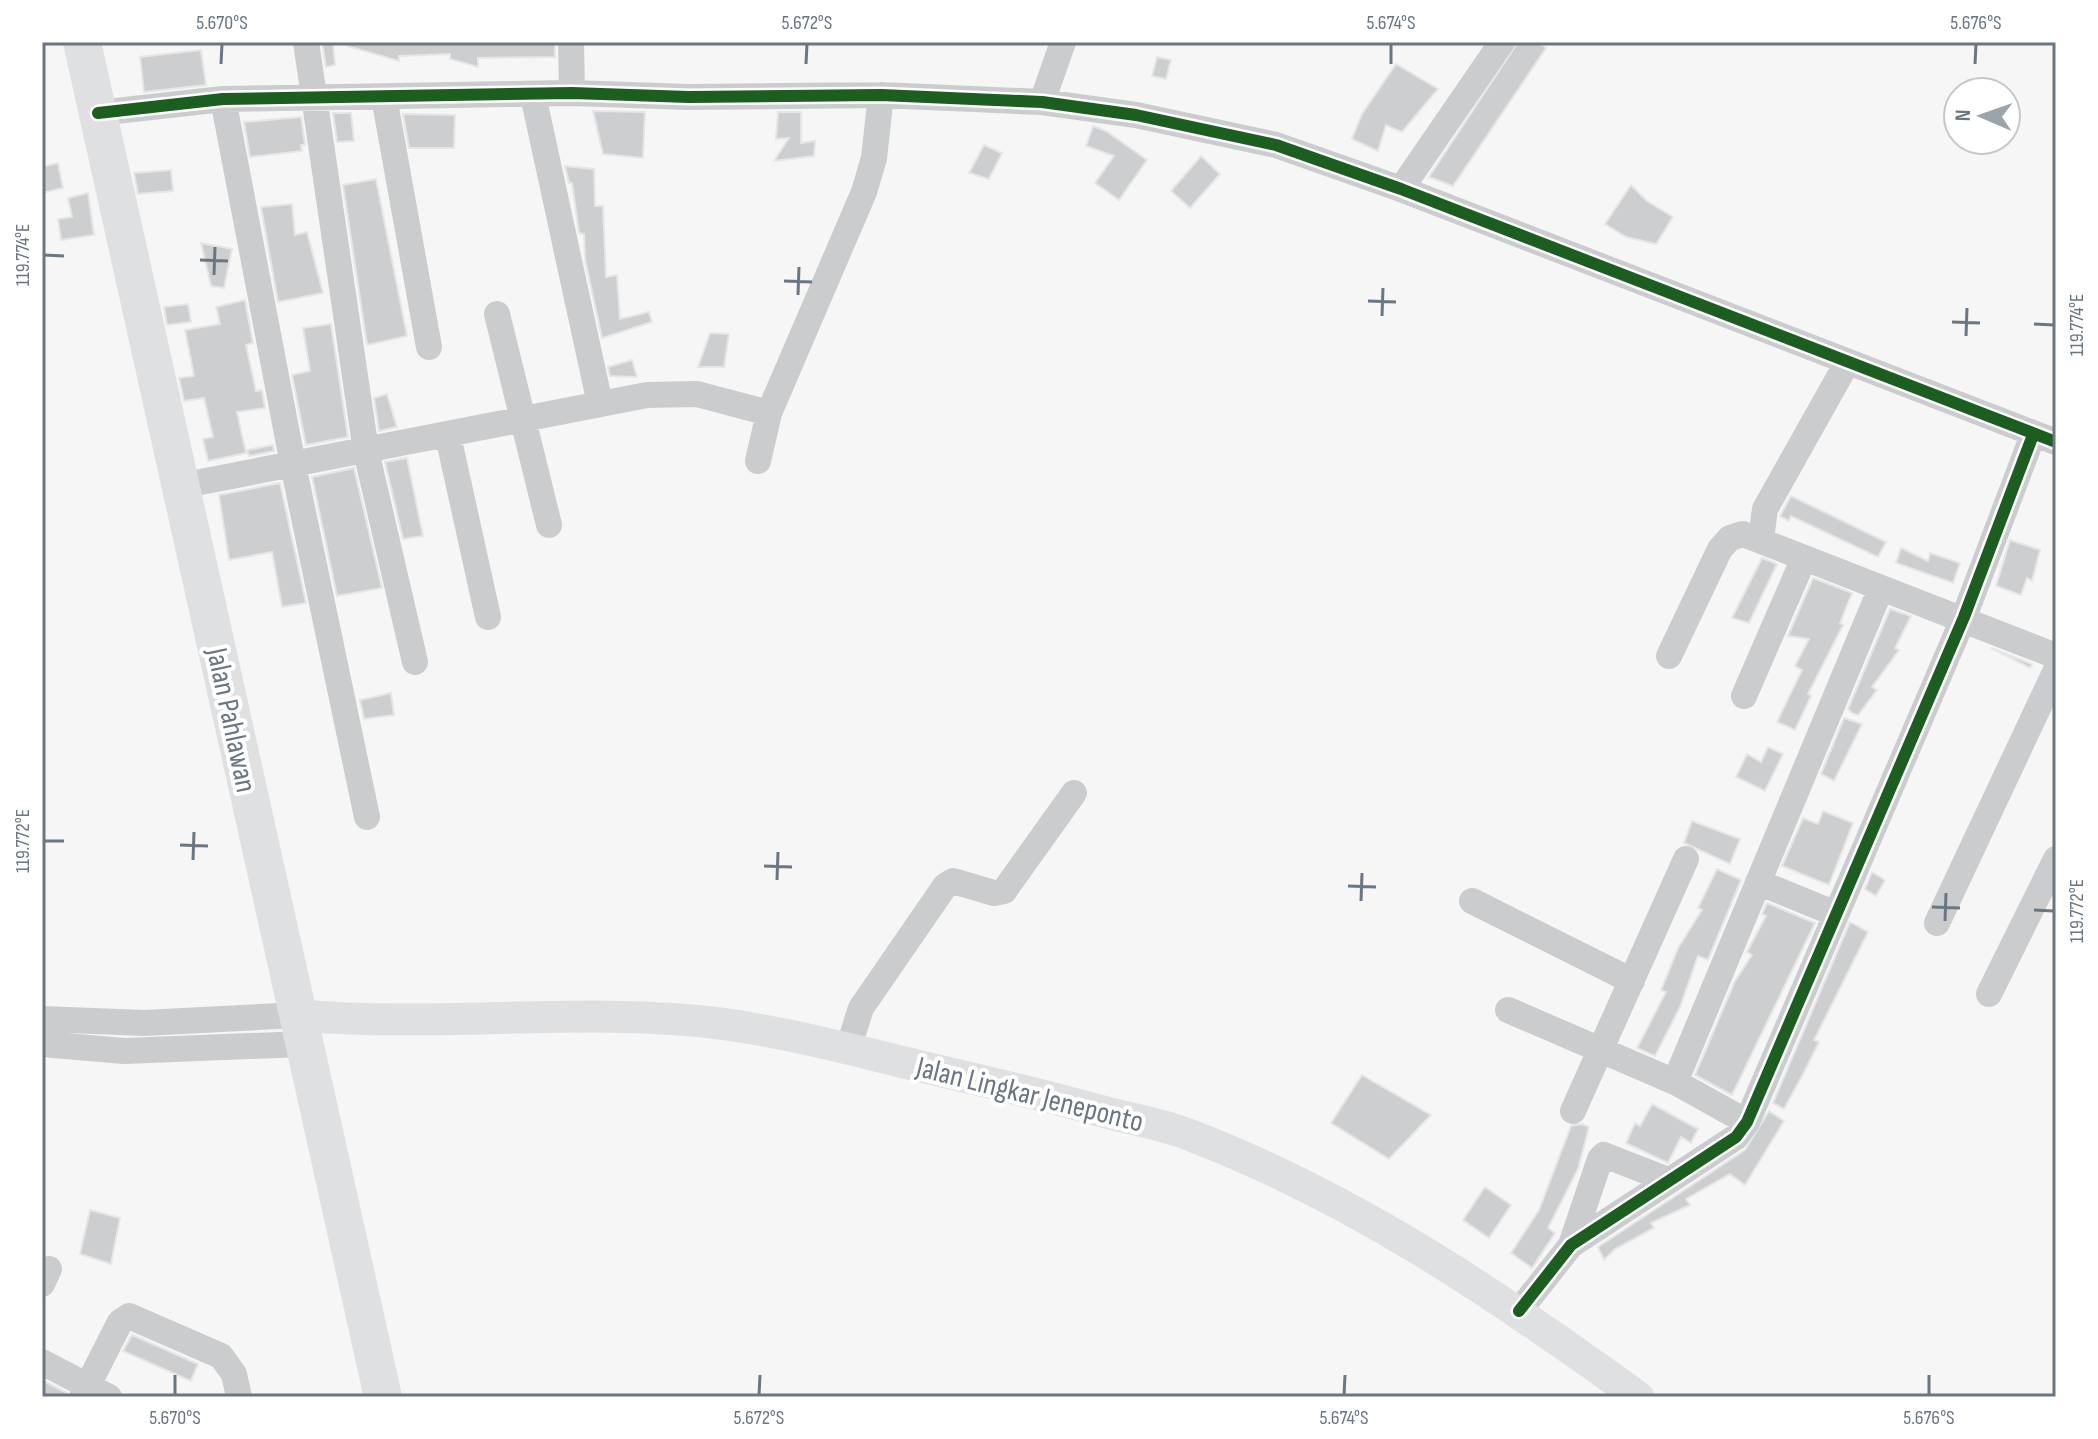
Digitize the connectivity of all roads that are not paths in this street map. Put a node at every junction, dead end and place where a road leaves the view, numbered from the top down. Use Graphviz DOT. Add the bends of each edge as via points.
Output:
graph roads {
  1 [pos="82,42"];
  2 [pos="306,42"];
  3 [pos="571,42"];
  4 [pos="1063,42"];
  5 [pos="1502,42"];
  6 [pos="572,93"];
  7 [pos="533,95"];
  8 [pos="881,95"];
  9 [pos="311,97"];
  10 [pos="384,97"];
  11 [pos="223,99"];
  12 [pos="1042,102"];
  13 [pos="98,113"];
  14 [pos="1401,189"];
  15 [pos="497,314"];
  16 [pos="429,347"];
  17 [pos="1847,363"];
  18 [pos="600,404"];
  19 [pos="769,413"];
  20 [pos="522,421"];
  21 [pos="448,436"];
  22 [pos="2045,438"];
  23 [pos="366,451"];
  24 [pos="758,461"];
  25 [pos="293,465"];
  26 [pos="180,486"];
  27 [pos="549,525"];
  28 [pos="1761,539"];
  29 [pos="1804,558"];
  30 [pos="1881,588"];
  31 [pos="488,617"];
  32 [pos="1964,617"];
  33 [pos="1669,656"];
  34 [pos="2056,656"];
  35 [pos="415,662"];
  36 [pos="2056,670"];
  37 [pos="1744,696"];
  38 [pos="1074,793"];
  39 [pos="367,817"];
  40 [pos="1686,859"];
  41 [pos="2056,859"];
  42 [pos="1758,882"];
  43 [pos="1472,901"];
  44 [pos="1836,914"];
  45 [pos="1937,923"];
  46 [pos="1632,981"];
  47 [pos="1989,994"];
  48 [pos="1508,1010"];
  49 [pos="42,1019"];
  50 [pos="300,1030"];
  51 [pos="42,1044"];
  52 [pos="848,1049"];
  53 [pos="1600,1051"];
  54 [pos="1675,1082"];
  55 [pos="1573,1111"];
  56 [pos="1747,1122"];
  57 [pos="1668,1180"];
  58 [pos="1571,1245"];
  59 [pos="1519,1311"];
  60 [pos="42,1362"];
  61 [pos="93,1393"];
  62 [pos="239,1397"];
  63 [pos="383,1397"];
  64 [pos="1638,1397"];
  1 -- 13 [label="highway, Jalan Pahlawan"];
  2 -- 9 [label="street"];
  3 -- 6 [label="street"];
  4 -- 12 [label="street"];
  5 -- 14 [label="street"];
  6 -- 7 [label="street"];
  6 -- 8 [label="street"];
  7 -- 10 [label="street"];
  7 -- 18 [label="street"];
  8 -- 12 [label="street"];
  8 -- 19 [label="street" via="864,192"];
  9 -- 10 [label="street"];
  9 -- 11 [label="street"];
  9 -- 23 [label="street"];
  10 -- 16 [label="street"];
  11 -- 13 [label="street"];
  11 -- 25 [label="street"];
  12 -- 14 [label="street" via="1218,130"];
  13 -- 26 [label="highway, Jalan Pahlawan"];
  14 -- 17 [label="street"];
  15 -- 20 [label="street"];
  17 -- 22 [label="street"];
  17 -- 28 [label="street" via="1765,509"];
  18 -- 19 [label="street" via="647,395 697,394"];
  18 -- 20 [label="street"];
  19 -- 24 [label="street"];
  20 -- 21 [label="street"];
  20 -- 27 [label="street"];
  21 -- 23 [label="street"];
  21 -- 31 [label="street"];
  22 -- 32 [label="street"];
  23 -- 25 [label="street"];
  23 -- 35 [label="street"];
  25 -- 26 [label="street"];
  25 -- 39 [label="street"];
  26 -- 50 [label="highway, Jalan Pahlawan"];
  28 -- 29 [label="street"];
  28 -- 33 [label="street" via="1743,534 1720,549"];
  29 -- 30 [label="street"];
  29 -- 37 [label="street"];
  30 -- 32 [label="street"];
  30 -- 42 [label="street"];
  32 -- 34 [label="street"];
  32 -- 44 [label="street"];
  36 -- 45 [label="street"];
  38 -- 52 [label="street" via="1004,891 953,881 945,886 861,1008"];
  40 -- 46 [label="street"];
  41 -- 47 [label="street"];
  42 -- 44 [label="street"];
  42 -- 54 [label="street"];
  43 -- 46 [label="street"];
  44 -- 56 [label="street"];
  46 -- 53 [label="street"];
  48 -- 53 [label="street"];
  49 -- 50 [label="street"];
  50 -- 51 [label="street" via="124,1051"];
  50 -- 52 [label="main road, Jalan Lingkar Jeneponto" via="353,1021 700,1021"];
  50 -- 63 [label="highway, Jalan Pahlawan"];
  52 -- 59 [label="main road, Jalan Lingkar Jeneponto" via="1183,1133 1292,1177"];
  53 -- 54 [label="street"];
  53 -- 55 [label="street"];
  54 -- 56 [label="street"];
  56 -- 57 [label="street" via="1736,1137"];
  57 -- 58 [label="street"];
  57 -- 58 [label="street" via="1604,1155"];
  58 -- 59 [label="street"];
  59 -- 64 [label="main road, Jalan Lingkar Jeneponto"];
  60 -- 61 [label="street"];
  61 -- 62 [label="street" via="120,1322 135,1317 221,1356 234,1374"];
}
